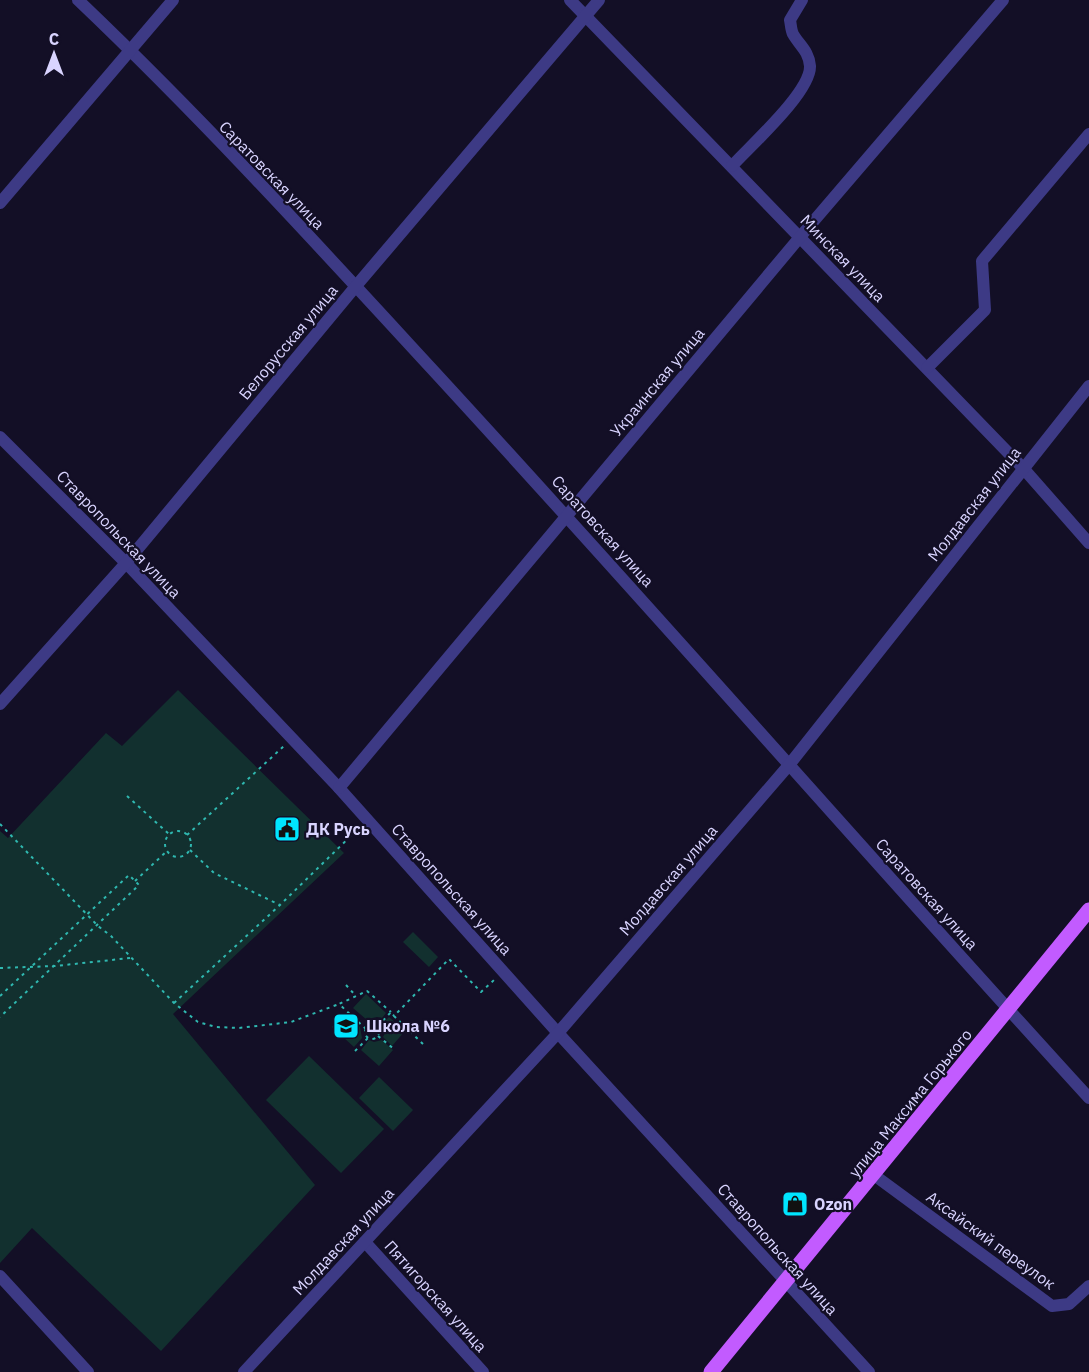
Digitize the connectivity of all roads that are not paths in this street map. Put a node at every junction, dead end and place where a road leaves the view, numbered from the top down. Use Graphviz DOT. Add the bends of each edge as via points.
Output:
graph roads {
  1 [pos="78,0"];
  2 [pos="173,0"];
  3 [pos="570,0"];
  4 [pos="599,0"];
  5 [pos="802,0"];
  6 [pos="1003,0"];
  7 [pos="586,15"];
  8 [pos="129,49"];
  9 [pos="1089,134"];
  10 [pos="732,166"];
  11 [pos="0,203"];
  12 [pos="800,237"];
  13 [pos="356,286"];
  14 [pos="927,368"];
  15 [pos="1089,386"];
  16 [pos="0,437"];
  17 [pos="1023,468"];
  18 [pos="567,515"];
  19 [pos="1089,543"];
  20 [pos="126,563"];
  21 [pos="0,704"];
  22 [pos="789,765"];
  23 [pos="339,788"];
  24 [pos="1089,910"];
  25 [pos="1008,1010"];
  26 [pos="558,1033"];
  27 [pos="1089,1098"];
  28 [pos="874,1175"];
  29 [pos="365,1242"];
  30 [pos="0,1276"];
  31 [pos="786,1281"];
  32 [pos="1089,1286"];
  33 [pos="88,1372"];
  34 [pos="244,1372"];
  35 [pos="483,1372"];
  36 [pos="711,1372"];
  37 [pos="869,1372"];
  1 -- 8 [label="street, Саратовская улица"];
  2 -- 8 [label="street"];
  3 -- 7 [label="street, Минская улица"];
  4 -- 7 [label="street, Белорусская улица"];
  5 -- 10 [label="street" via="790,20 793,33 806,50 810,66 807,79 800,94"];
  6 -- 12 [label="street, Украинская улица"];
  7 -- 10 [label="street, Минская улица"];
  7 -- 13 [label="street, Белорусская улица"];
  8 -- 11 [label="street"];
  8 -- 13 [label="street, Саратовская улица"];
  9 -- 14 [label="street" via="982,261 985,310"];
  10 -- 12 [label="street, Минская улица"];
  12 -- 14 [label="street, Минская улица"];
  12 -- 18 [label="street, Украинская улица"];
  13 -- 18 [label="street, Саратовская улица"];
  13 -- 20 [label="street, Белорусская улица"];
  14 -- 17 [label="street, Минская улица"];
  15 -- 17 [label="street, Молдавская улица"];
  16 -- 20 [label="street, Ставропольская улица"];
  17 -- 19 [label="street, Минская улица"];
  17 -- 22 [label="street, Молдавская улица"];
  18 -- 22 [label="street, Саратовская улица"];
  18 -- 23 [label="street, Украинская улица"];
  20 -- 21 [label="street, Белорусская улица"];
  20 -- 23 [label="street, Ставропольская улица"];
  22 -- 25 [label="street, Саратовская улица"];
  22 -- 26 [label="street, Молдавская улица"];
  23 -- 26 [label="street, Ставропольская улица"];
  24 -- 25 [label="main road, улица Максима Горького"];
  25 -- 27 [label="street, Саратовская улица"];
  25 -- 28 [label="main road, улица Максима Горького"];
  26 -- 29 [label="street, Молдавская улица"];
  26 -- 31 [label="street, Ставропольская улица"];
  28 -- 31 [label="main road, улица Максима Горького"];
  28 -- 32 [label="street, Аксайский переулок" via="1052,1306 1069,1304"];
  29 -- 34 [label="street, Молдавская улица"];
  29 -- 35 [label="street, Пятигорская улица"];
  30 -- 33 [label="street"];
  31 -- 36 [label="main road, улица Максима Горького"];
  31 -- 37 [label="street, Ставропольская улица"];
}
